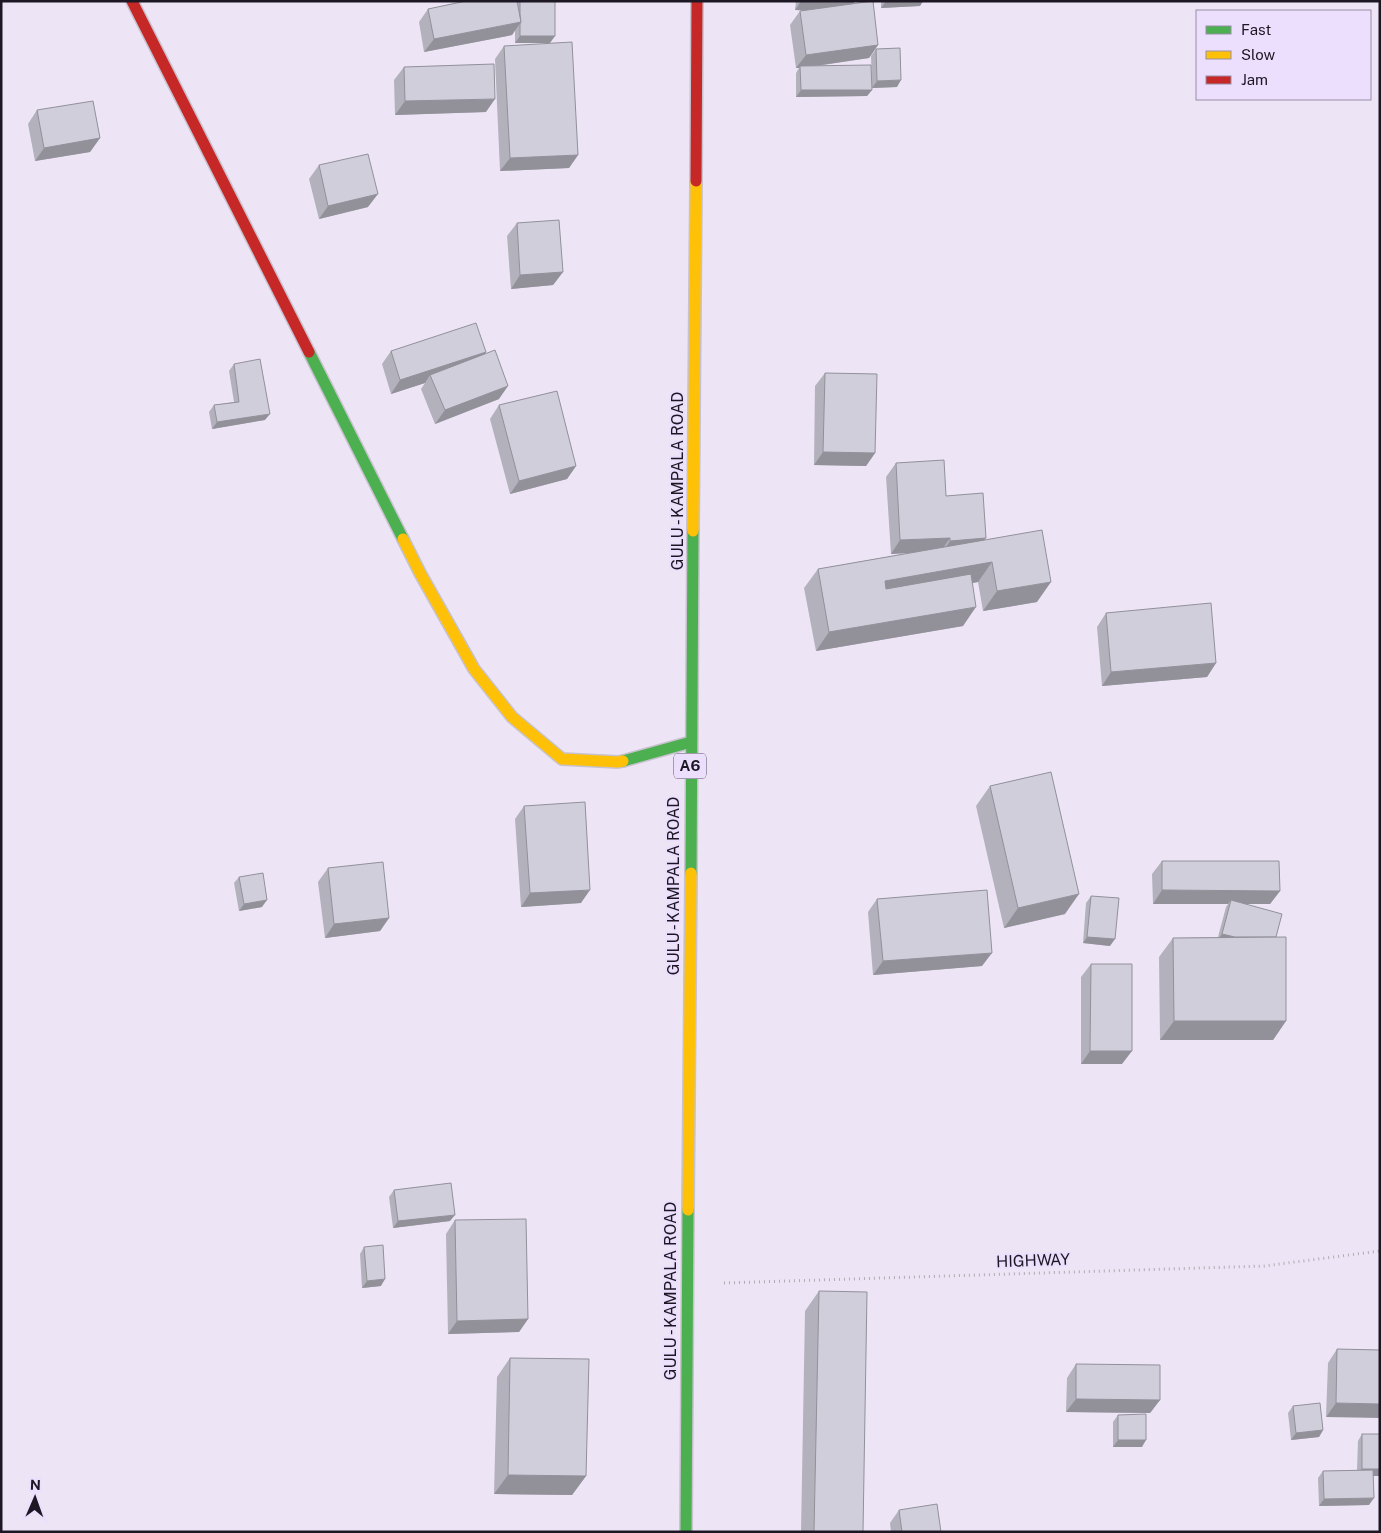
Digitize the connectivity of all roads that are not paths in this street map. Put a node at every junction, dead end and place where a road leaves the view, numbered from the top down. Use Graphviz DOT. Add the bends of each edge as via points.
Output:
graph roads {
  1 [pos="132,1"];
  2 [pos="697,1"];
  3 [pos="691,742"];
  4 [pos="686,1532"];
  1 -- 3 [label="main road" via="420,572 474,669 512,717 562,759 618,762"];
  2 -- 3 [label="main road, GULU - KAMPALA ROAD / A6"];
  3 -- 4 [label="main road, GULU - KAMPALA ROAD / A6"];
}
